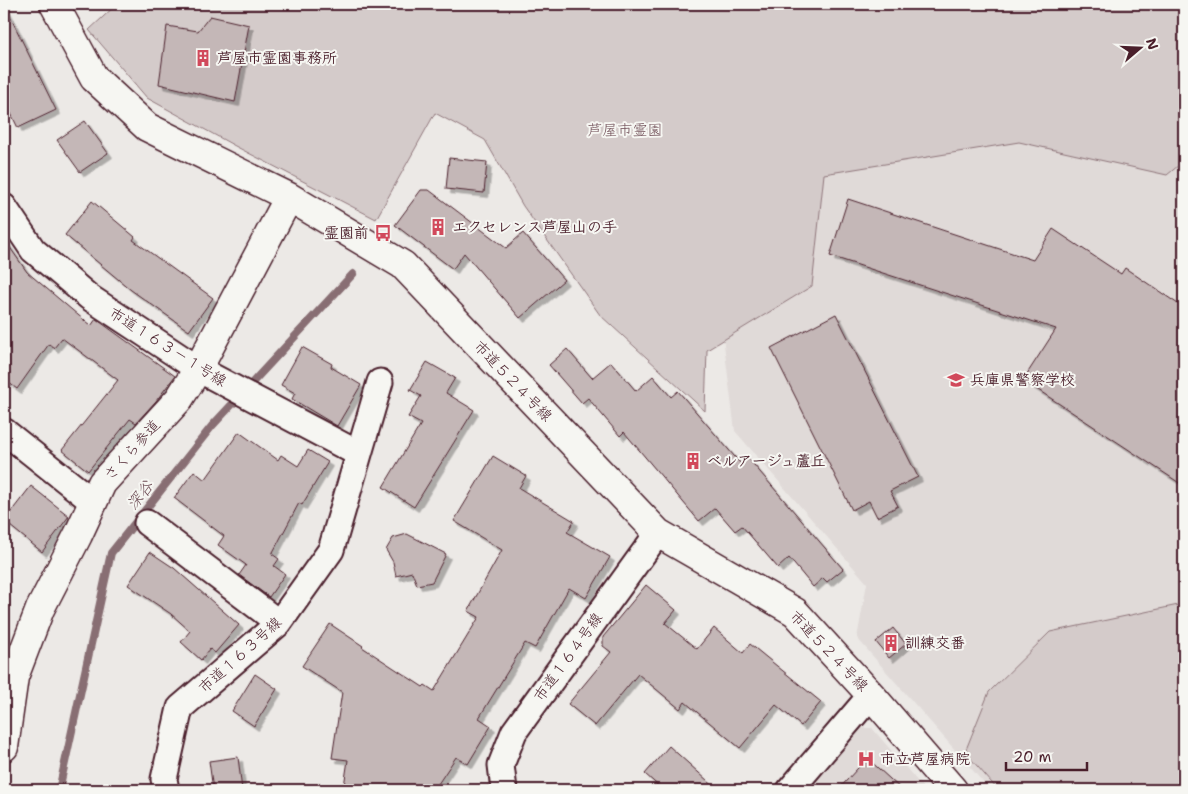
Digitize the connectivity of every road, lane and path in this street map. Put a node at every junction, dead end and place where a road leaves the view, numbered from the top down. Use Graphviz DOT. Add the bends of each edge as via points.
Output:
graph roads {
  1 [pos="54,4"];
  2 [pos="288,197"];
  3 [pos="4,207"];
  4 [pos="198,369"];
  5 [pos="380,382"];
  6 [pos="4,431"];
  7 [pos="359,454"];
  8 [pos="93,502"];
  9 [pos="147,523"];
  10 [pos="658,533"];
  11 [pos="279,623"];
  12 [pos="9,672"];
  13 [pos="871,695"];
  14 [pos="4,747"];
  15 [pos="166,790"];
  16 [pos="504,790"];
  17 [pos="790,790"];
  18 [pos="954,790"];
  1 -- 2 [label="street, 市道５２４号線" via="94,78 146,127"];
  2 -- 4 [label="street, さくら参道"];
  2 -- 10 [label="street, 市道５２４号線" via="403,265"];
  3 -- 4 [label="street, 市道１６３－１号線" via="32,250 89,297"];
  4 -- 7 [label="street, 市道１６３－１号線"];
  4 -- 8 [label="street, さくら参道" via="179,399 102,483"];
  5 -- 7 [label="street, 市道１６３号線"];
  6 -- 8 [label="street"];
  7 -- 11 [label="street, 市道１６３号線" via="331,550"];
  8 -- 12 [label="street, さくら参道"];
  9 -- 11 [label="street"];
  10 -- 13 [label="street, 市道５２４号線" via="795,612"];
  10 -- 16 [label="street, 市道１６４号線" via="514,732 501,766"];
  11 -- 15 [label="street, 市道１６３号線" via="180,708 164,779"];
  12 -- 14 [label="street, さくら参道"];
  13 -- 17 [label="street"];
  13 -- 18 [label="street, 市道５２４号線"];
}
